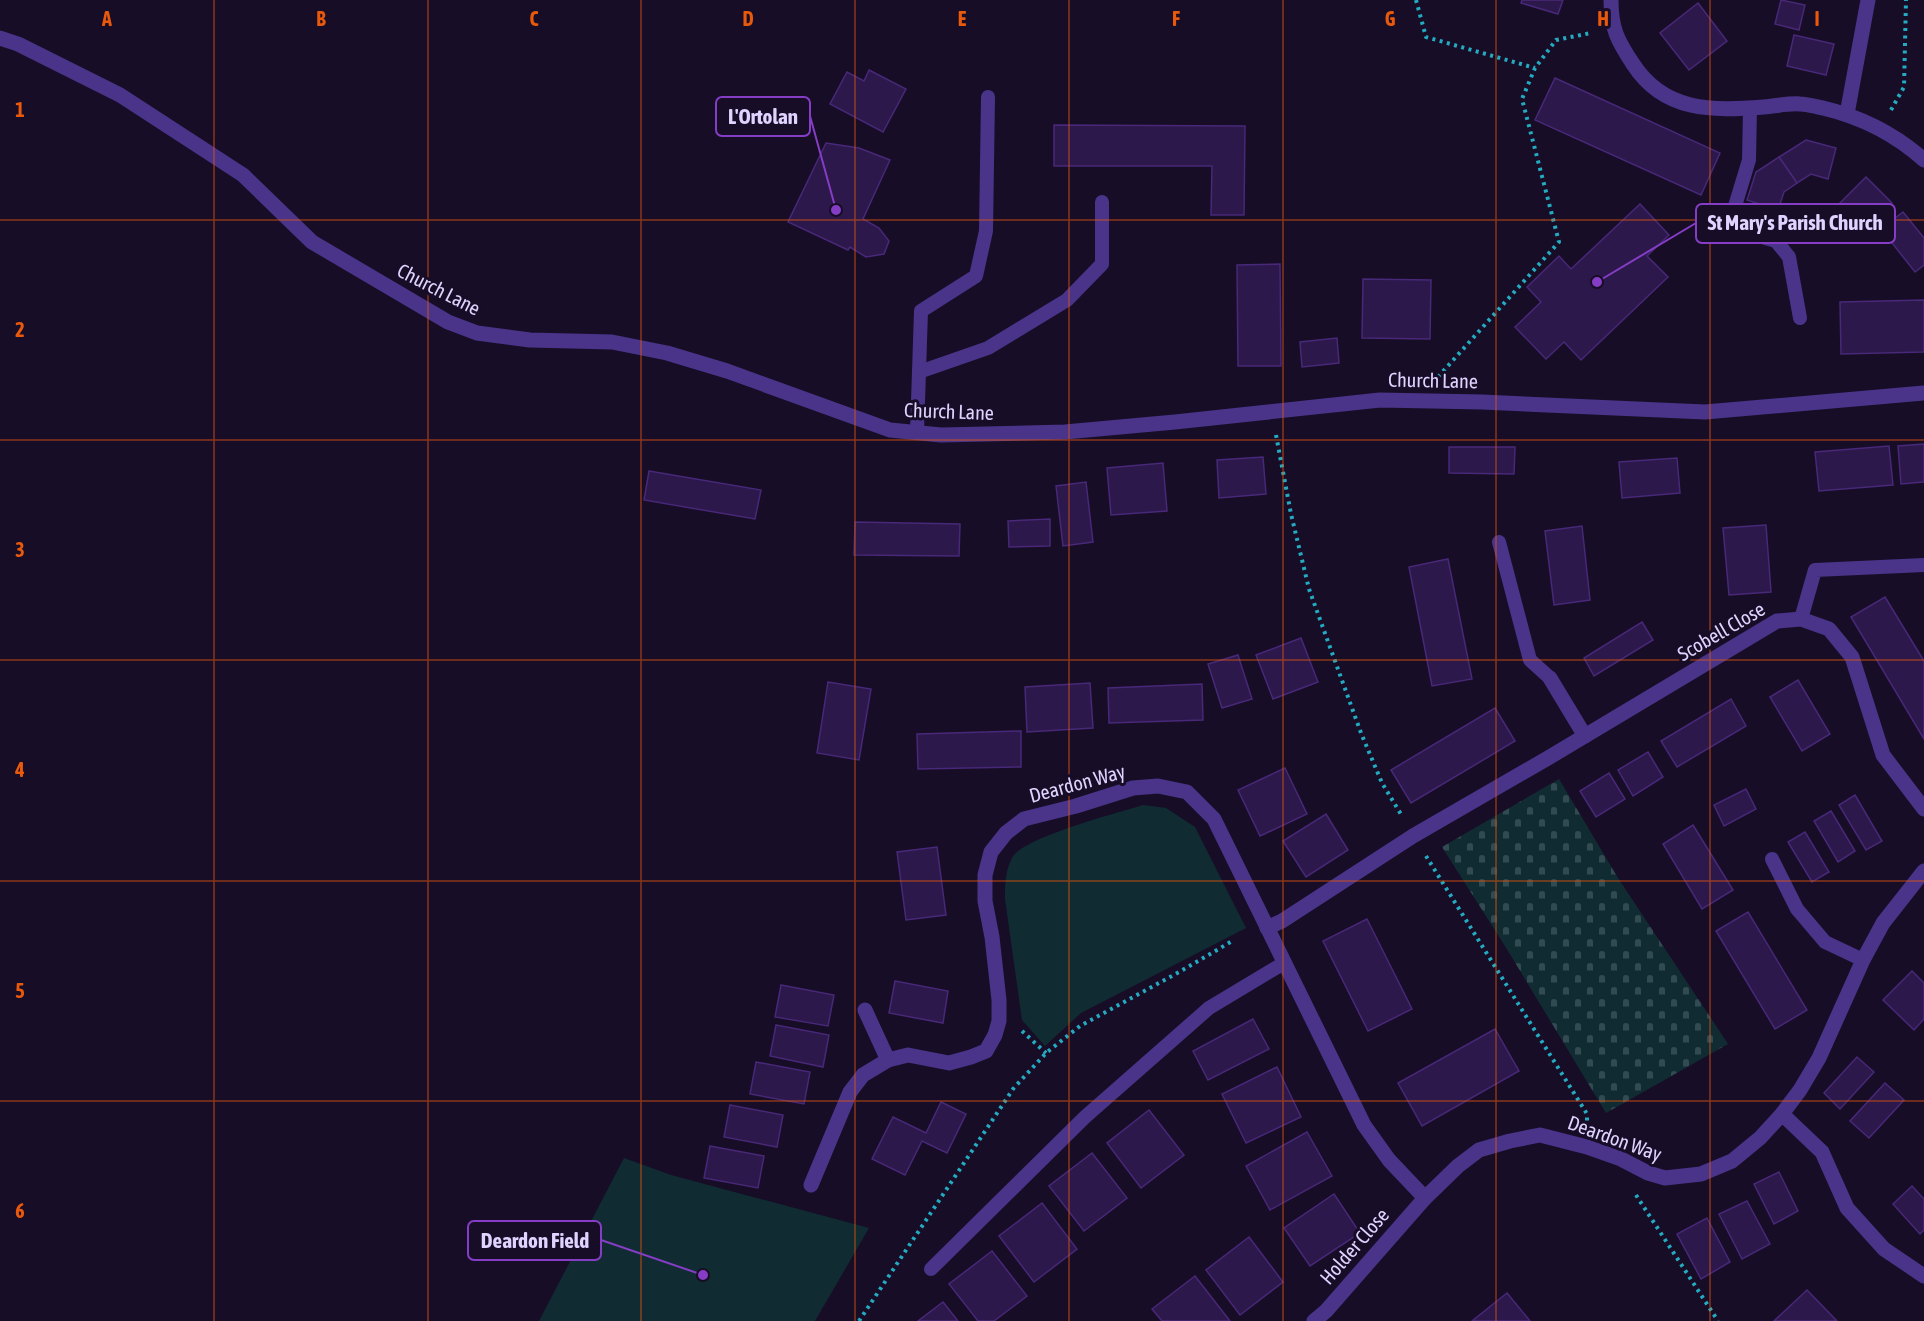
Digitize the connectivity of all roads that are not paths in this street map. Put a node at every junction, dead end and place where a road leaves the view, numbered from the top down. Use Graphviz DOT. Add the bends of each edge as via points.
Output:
graph roads {
  1 [pos="1611,0"];
  2 [pos="1868,0"];
  3 [pos="0,38"];
  4 [pos="988,97"];
  5 [pos="1750,108"];
  6 [pos="1847,114"];
  7 [pos="1924,160"];
  8 [pos="1102,201"];
  9 [pos="1800,318"];
  10 [pos="919,372"];
  11 [pos="1924,393"];
  12 [pos="917,432"];
  13 [pos="1498,542"];
  14 [pos="1924,565"];
  15 [pos="1801,619"];
  16 [pos="1550,678"];
  17 [pos="1586,736"];
  18 [pos="1924,809"];
  19 [pos="1772,859"];
  20 [pos="1924,871"];
  21 [pos="1267,928"];
  22 [pos="1863,960"];
  23 [pos="1284,963"];
  24 [pos="865,1010"];
  25 [pos="888,1060"];
  26 [pos="1782,1114"];
  27 [pos="812,1185"];
  28 [pos="1425,1198"];
  29 [pos="931,1269"];
  30 [pos="1924,1276"];
  31 [pos="1314,1321"];
  1 -- 5 [label="street" via="1611,20 1620,45 1640,76 1664,95 1697,108"];
  2 -- 6 [label="street"];
  3 -- 12 [label="street, Church Lane" via="129,101 243,175 312,242 448,322 477,333 530,340 612,342 667,353 890,430"];
  4 -- 10 [label="lane" via="986,231 976,276 921,311"];
  5 -- 6 [label="street" via="1801,104"];
  5 -- 9 [label="lane" via="1749,160 1735,206 1748,233 1776,241 1789,257"];
  6 -- 7 [label="street" via="1881,129"];
  8 -- 10 [label="lane" via="1102,264 1067,300 988,348"];
  10 -- 12 [label="lane"];
  11 -- 12 [label="street, Church Lane" via="1705,412 1380,400 1065,432"];
  13 -- 16 [label="lane" via="1530,660"];
  14 -- 15 [label="lane" via="1815,570"];
  15 -- 17 [label="street, Scobell Close" via="1777,621"];
  15 -- 18 [label="street" via="1828,629 1851,657 1883,755"];
  16 -- 17 [label="street"];
  17 -- 21 [label="street, Scobell Close" via="1413,836"];
  19 -- 22 [label="lane" via="1797,909 1825,942"];
  20 -- 22 [label="street, Deardon Way" via="1883,923"];
  21 -- 23 [label="street, Deardon Way"];
  21 -- 25 [label="street, Deardon Way" via="1214,819 1187,792 1158,786 1132,788 1024,819 991,852 985,875 999,1021 986,1051 949,1063 908,1055"];
  22 -- 26 [label="street, Deardon Way" via="1819,1058"];
  23 -- 28 [label="street, Deardon Way" via="1364,1125 1389,1160"];
  23 -- 29 [label="lane" via="1209,1008 1085,1117"];
  24 -- 25 [label="street"];
  25 -- 27 [label="street, Deardon Way" via="863,1075 850,1092"];
  26 -- 28 [label="street, Deardon Way" via="1732,1161 1701,1174 1665,1179 1587,1147 1540,1135 1479,1150"];
  26 -- 30 [label="street" via="1822,1152 1847,1208 1884,1249"];
  28 -- 31 [label="street, Holder Close"];
}
